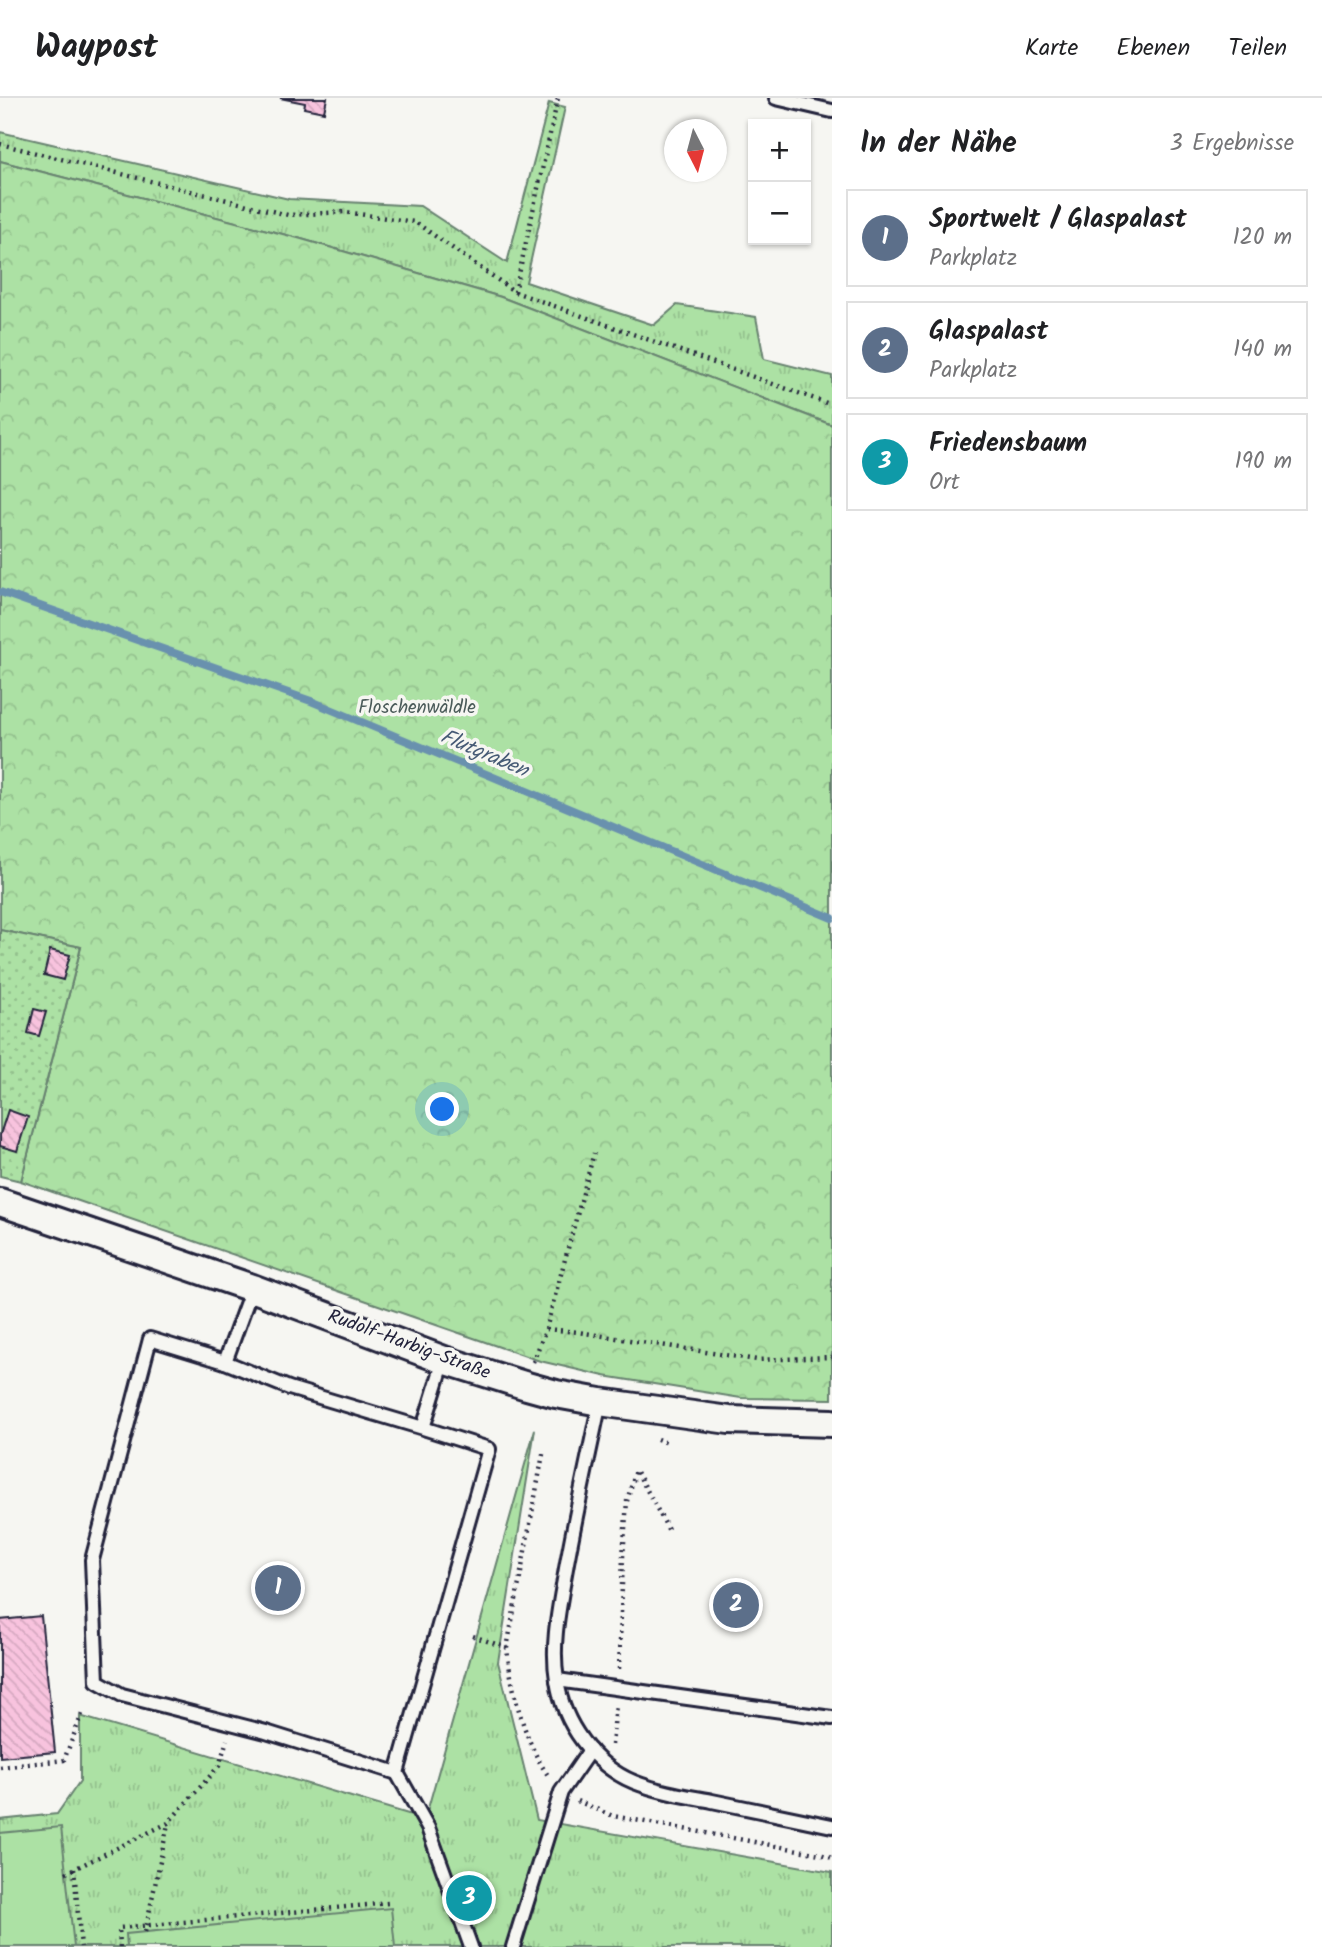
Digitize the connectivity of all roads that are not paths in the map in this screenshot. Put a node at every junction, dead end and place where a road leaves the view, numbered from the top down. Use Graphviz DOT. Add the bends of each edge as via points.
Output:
graph roads {
  1 [pos="776,98"];
  2 [pos="832,111"];
  3 [pos="0,1202"];
  4 [pos="252,1288"];
  5 [pos="444,1360"];
  6 [pos="225,1362"];
  7 [pos="600,1402"];
  8 [pos="832,1423"];
  9 [pos="423,1428"];
  10 [pos="556,1680"];
  11 [pos="832,1717"];
  12 [pos="590,1750"];
  13 [pos="397,1773"];
  14 [pos="832,1826"];
  15 [pos="471,1947"];
  16 [pos="513,1947"];
  1 -- 2 [label="lane"];
  3 -- 4 [label="street, Rudolf-Harbig-Straße"];
  4 -- 5 [label="street, Rudolf-Harbig-Straße"];
  4 -- 6 [label="lane"];
  5 -- 7 [label="street, Rudolf-Harbig-Straße" via="556,1394"];
  5 -- 9 [label="lane"];
  6 -- 9 [label="lane" via="289,1388"];
  6 -- 13 [label="lane" via="150,1339 92,1560 97,1681 122,1695 232,1722"];
  7 -- 8 [label="street, Rudolf-Harbig-Straße" via="729,1420"];
  7 -- 10 [label="lane" via="558,1614"];
  9 -- 13 [label="lane" via="489,1449"];
  10 -- 11 [label="lane"];
  10 -- 12 [label="lane" via="572,1727"];
  12 -- 14 [label="lane" via="632,1781 661,1791"];
  12 -- 16 [label="lane" via="561,1792"];
  13 -- 15 [label="lane" via="428,1828"];
}
